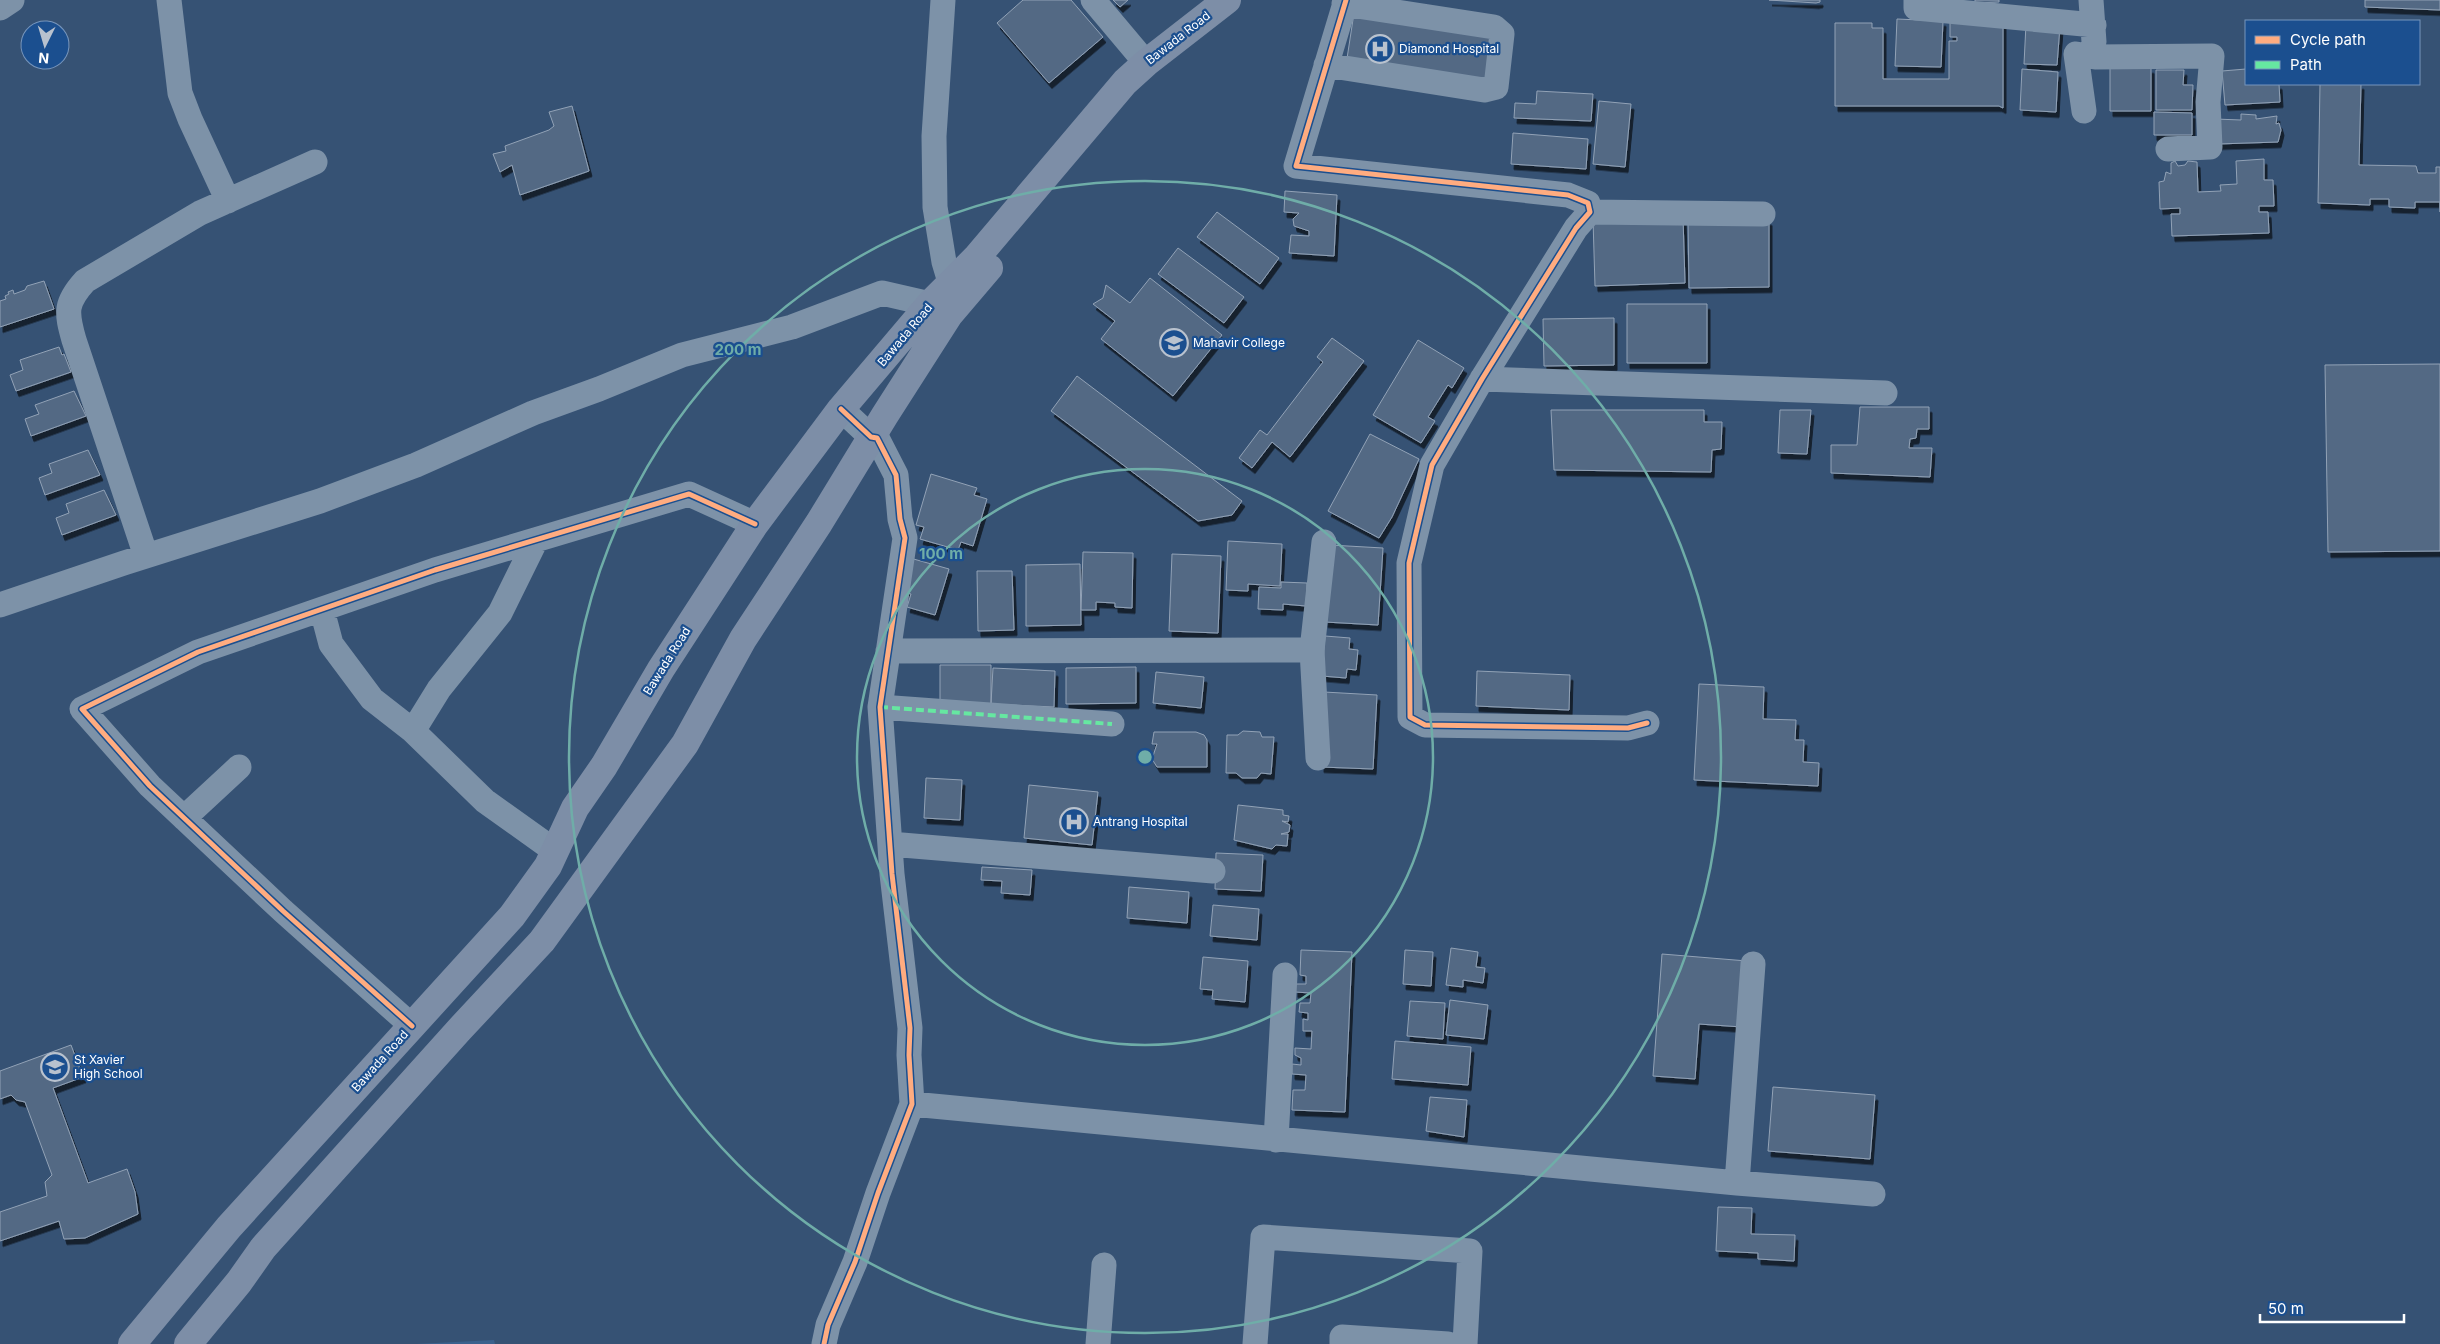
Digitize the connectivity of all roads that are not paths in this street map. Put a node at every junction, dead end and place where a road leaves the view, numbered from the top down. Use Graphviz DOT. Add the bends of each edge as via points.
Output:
graph roads {
  1 [pos="12,0"];
  2 [pos="169,0"];
  3 [pos="943,0"];
  4 [pos="1093,0"];
  5 [pos="1916,0"];
  6 [pos="2091,0"];
  7 [pos="1222,2"];
  8 [pos="1346,3"];
  9 [pos="0,8"];
  10 [pos="2094,25"];
  11 [pos="2095,57"];
  12 [pos="1146,62"];
  13 [pos="1332,66"];
  14 [pos="2084,111"];
  15 [pos="2168,150"];
  16 [pos="315,162"];
  17 [pos="228,201"];
  18 [pos="1590,212"];
  19 [pos="1763,214"];
  20 [pos="947,301"];
  21 [pos="1482,379"];
  22 [pos="1885,393"];
  23 [pos="841,409"];
  24 [pos="871,437"];
  25 [pos="754,524"];
  26 [pos="536,540"];
  27 [pos="1324,542"];
  28 [pos="146,556"];
  29 [pos="0,606"];
  30 [pos="322,610"];
  31 [pos="1312,650"];
  32 [pos="888,651"];
  33 [pos="880,707"];
  34 [pos="1647,723"];
  35 [pos="1112,724"];
  36 [pos="413,731"];
  37 [pos="1318,758"];
  38 [pos="239,767"];
  39 [pos="184,818"];
  40 [pos="890,844"];
  41 [pos="555,851"];
  42 [pos="1213,871"];
  43 [pos="1753,964"];
  44 [pos="1285,975"];
  45 [pos="412,1026"];
  46 [pos="912,1104"];
  47 [pos="1276,1140"];
  48 [pos="1737,1183"];
  49 [pos="1873,1194"];
  50 [pos="1104,1265"];
  51 [pos="132,1344"];
  52 [pos="188,1344"];
  53 [pos="824,1344"];
  54 [pos="1098,1344"];
  55 [pos="1255,1344"];
  56 [pos="1342,1344"];
  57 [pos="1448,1344"];
  58 [pos="1466,1344"];
  1 -- 9 [label="street"];
  2 -- 17 [label="street" via="180,93"];
  3 -- 20 [label="street" via="934,136 935,207"];
  4 -- 12 [label="street"];
  5 -- 10 [label="street" via="1916,8"];
  6 -- 10 [label="street"];
  7 -- 12 [label="main road, Bawada Road"];
  7 -- 20 [label="main road" via="1196,36 1140,90 1052,197"];
  8 -- 13 [label="street"];
  8 -- 13 [label="street" via="1494,27 1502,34 1496,87 1484,90"];
  10 -- 11 [label="street"];
  11 -- 14 [label="street" via="2076,54"];
  11 -- 15 [label="street" via="2212,56 2208,102 2210,147"];
  12 -- 20 [label="main road, Bawada Road" via="1085,127 976,258"];
  13 -- 18 [label="street" via="1296,166 1568,195 1588,203"];
  16 -- 17 [label="street"];
  17 -- 28 [label="street" via="200,213 85,281 69,304 68,319 74,340"];
  18 -- 19 [label="street"];
  18 -- 21 [label="street" via="1576,228"];
  20 -- 23 [label="main road, Bawada Road"];
  20 -- 24 [label="main road"];
  20 -- 28 [label="street" via="882,293 792,327 682,355 532,413 374,481"];
  21 -- 22 [label="street"];
  21 -- 34 [label="street" via="1432,465 1409,563 1410,717 1425,725 1628,728"];
  23 -- 24 [label="street"];
  23 -- 25 [label="main road, Bawada Road"];
  24 -- 32 [label="street" via="877,438 896,475 905,538"];
  24 -- 52 [label="main road" via="743,640 685,744 542,942 263,1248"];
  25 -- 26 [label="street" via="689,494"];
  25 -- 41 [label="main road, Bawada Road" via="575,808"];
  26 -- 30 [label="street" via="436,570"];
  26 -- 36 [label="street" via="500,613 439,689"];
  27 -- 31 [label="street"];
  28 -- 29 [label="street"];
  30 -- 36 [label="street" via="331,644 372,699"];
  30 -- 39 [label="street" via="198,652 82,709 150,786"];
  31 -- 32 [label="street"];
  31 -- 37 [label="street"];
  32 -- 33 [label="street"];
  33 -- 35 [label="street"];
  33 -- 40 [label="street"];
  36 -- 41 [label="street" via="485,801"];
  38 -- 39 [label="street"];
  39 -- 45 [label="street"];
  40 -- 42 [label="street"];
  40 -- 46 [label="street" via="910,1028"];
  41 -- 45 [label="main road, Bawada Road" via="512,916"];
  43 -- 48 [label="street"];
  44 -- 47 [label="street"];
  45 -- 51 [label="main road, Bawada Road" via="229,1226"];
  46 -- 47 [label="street"];
  46 -- 53 [label="street" via="855,1262 828,1325"];
  47 -- 48 [label="street"];
  48 -- 49 [label="street"];
  50 -- 54 [label="street"];
  55 -- 58 [label="street" via="1263,1237 1470,1250"];
  56 -- 57 [label="street" via="1342,1337"];
}
